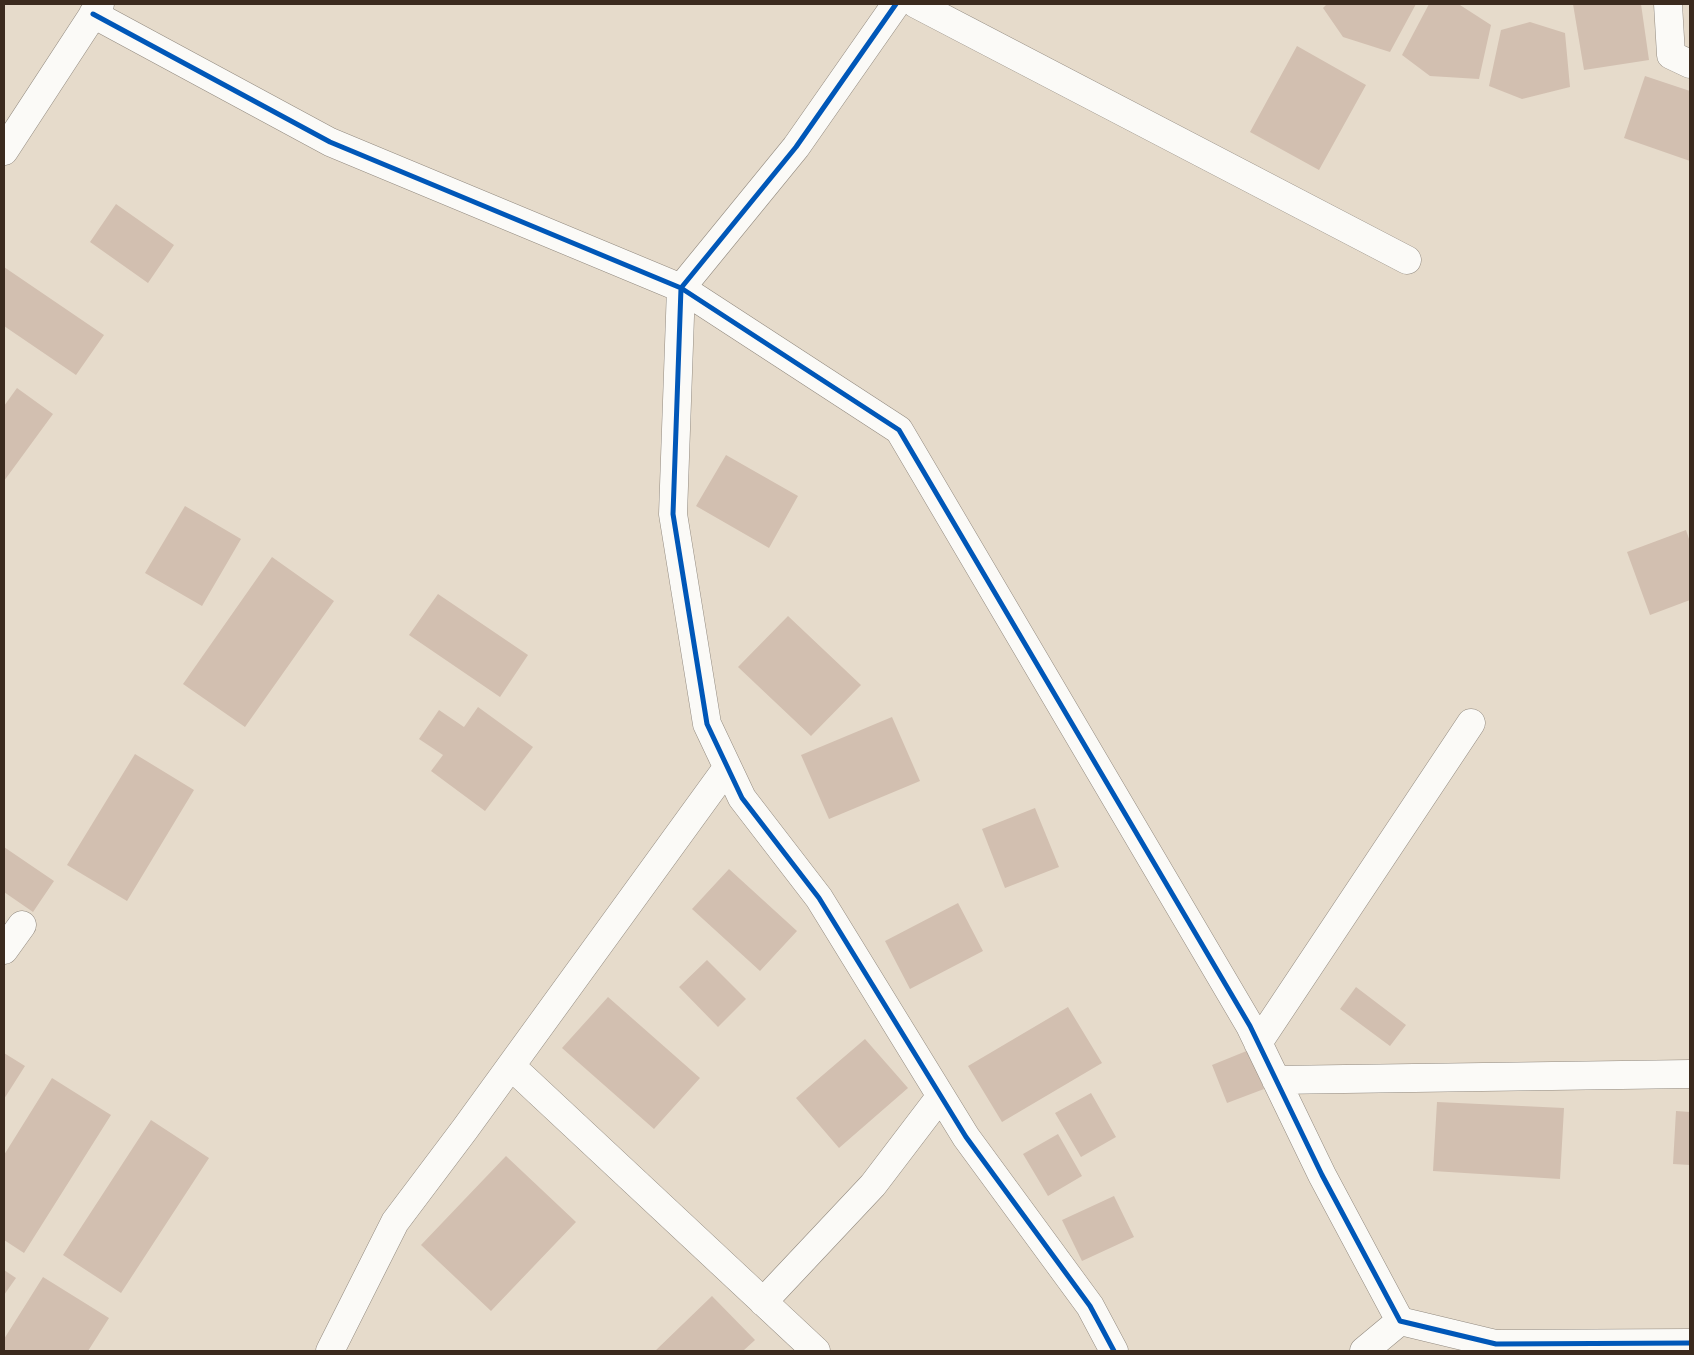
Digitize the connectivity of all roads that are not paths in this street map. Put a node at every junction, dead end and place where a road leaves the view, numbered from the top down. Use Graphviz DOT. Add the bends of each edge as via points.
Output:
graph roads {
  1 [pos="896,4"];
  2 [pos="916,4"];
  3 [pos="1668,4"];
  4 [pos="96,9"];
  5 [pos="1690,64"];
  6 [pos="4,151"];
  7 [pos="1407,260"];
  8 [pos="681,288"];
  9 [pos="1471,723"];
  10 [pos="727,768"];
  11 [pos="22,925"];
  12 [pos="4,950"];
  13 [pos="1258,1043"];
  14 [pos="511,1066"];
  15 [pos="1690,1074"];
  16 [pos="1276,1080"];
  17 [pos="940,1096"];
  18 [pos="763,1302"];
  19 [pos="1400,1321"];
  20 [pos="1690,1343"];
  21 [pos="1112,1350"];
  22 [pos="330,1351"];
  23 [pos="816,1351"];
  24 [pos="1364,1351"];
  1 -- 8 [label="street" via="796,147"];
  2 -- 7 [label="street"];
  3 -- 5 [label="street" via="1671,55"];
  4 -- 6 [label="street"];
  4 -- 8 [label="street" via="330,142"];
  8 -- 10 [label="street" via="673,514 707,724"];
  8 -- 13 [label="street" via="899,430"];
  9 -- 13 [label="street"];
  10 -- 14 [label="street"];
  10 -- 17 [label="street" via="742,798 819,898"];
  11 -- 12 [label="street"];
  13 -- 16 [label="street"];
  14 -- 18 [label="street"];
  14 -- 22 [label="street" via="395,1222"];
  15 -- 16 [label="street"];
  16 -- 19 [label="street"];
  17 -- 18 [label="street" via="873,1185"];
  17 -- 21 [label="street" via="966,1137 1090,1306"];
  18 -- 23 [label="street"];
  19 -- 20 [label="street" via="1496,1344"];
  19 -- 24 [label="street"];
}
